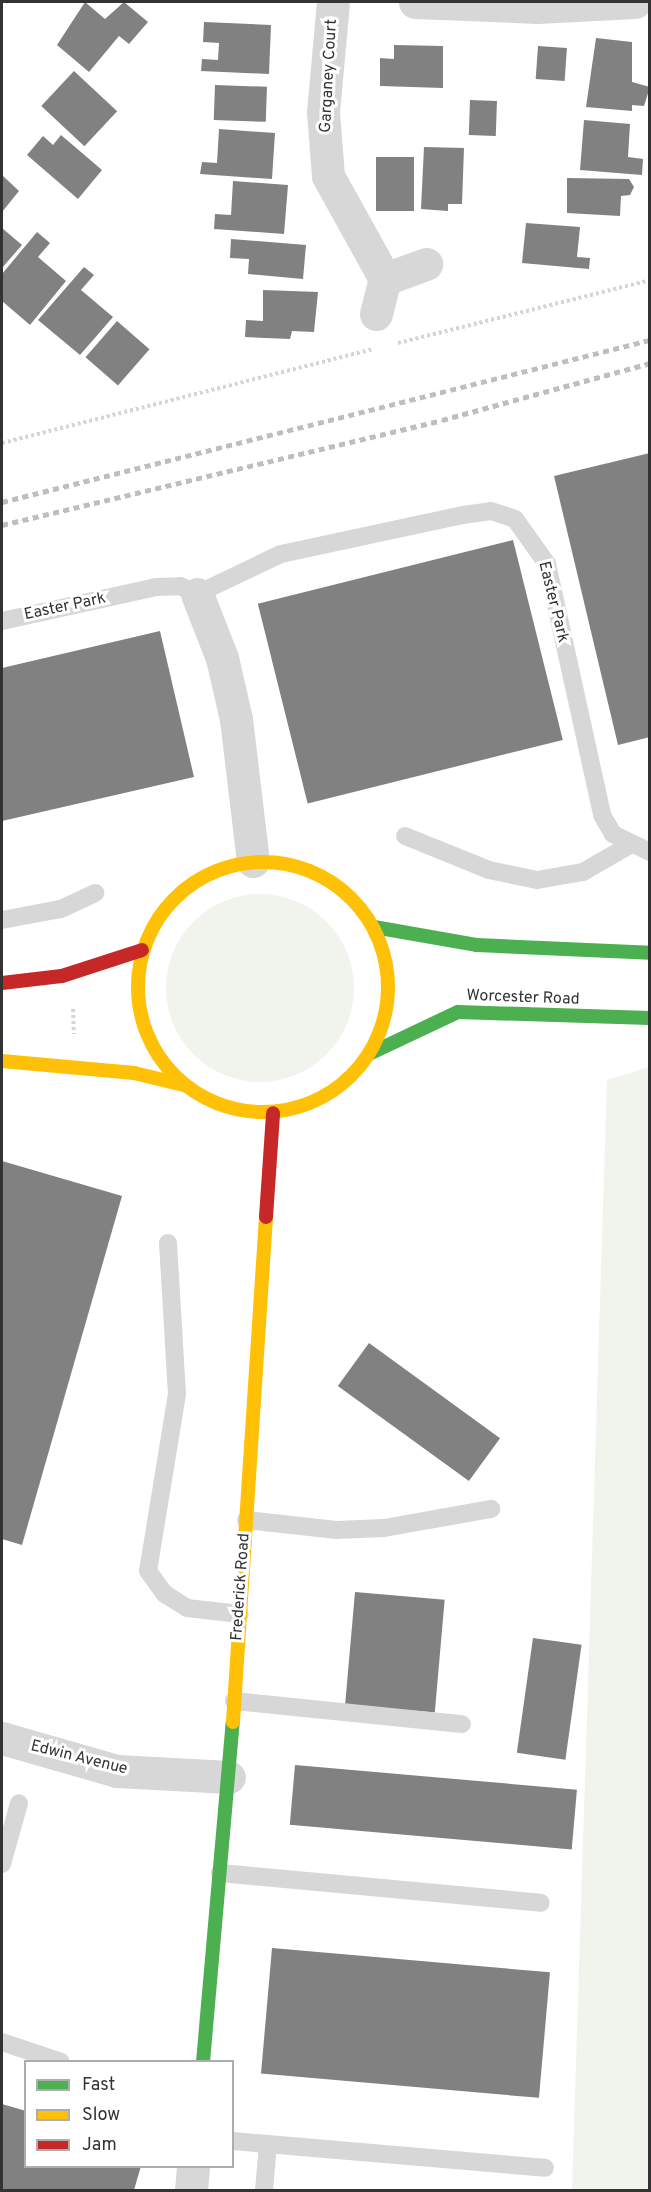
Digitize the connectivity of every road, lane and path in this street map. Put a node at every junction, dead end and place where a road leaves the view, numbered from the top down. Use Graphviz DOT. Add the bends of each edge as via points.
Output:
graph roads {
  1 [pos="333,2"];
  2 [pos="415,2"];
  3 [pos="635,2"];
  4 [pos="426,264"];
  5 [pos="386,279"];
  6 [pos="650,280"];
  7 [pos="376,314"];
  8 [pos="388,345"];
  9 [pos="377,348"];
  10 [pos="2,443"];
  11 [pos="197,594"];
  12 [pos="2,621"];
  13 [pos="405,836"];
  14 [pos="628,846"];
  15 [pos="650,852"];
  16 [pos="253,861"];
  17 [pos="95,893"];
  18 [pos="2,921"];
  19 [pos="374,927"];
  20 [pos="142,950"];
  21 [pos="650,953"];
  22 [pos="62,976"];
  23 [pos="2,983"];
  24 [pos="650,1018"];
  25 [pos="369,1054"];
  26 [pos="2,1061"];
  27 [pos="74,1068"];
  28 [pos="184,1085"];
  29 [pos="273,1113"];
  30 [pos="168,1243"];
  31 [pos="491,1509"];
  32 [pos="246,1520"];
  33 [pos="240,1614"];
  34 [pos="234,1701"];
  35 [pos="462,1724"];
  36 [pos="2,1738"];
  37 [pos="229,1778"];
  38 [pos="19,1803"];
  39 [pos="2,1864"];
  40 [pos="220,1873"];
  41 [pos="541,1903"];
  42 [pos="2,2042"];
  43 [pos="58,2060"];
  44 [pos="203,2060"];
  45 [pos="234,2141"];
  46 [pos="268,2144"];
  47 [pos="193,2168"];
  48 [pos="545,2168"];
  49 [pos="191,2190"];
  50 [pos="264,2190"];
  1 -- 5 [label="street, Garganey Court" via="323,112 327,176"];
  2 -- 3 [label="street" via="537,7"];
  4 -- 5 [label="street"];
  5 -- 7 [label="street"];
  6 -- 8 [label="path"];
  9 -- 10 [label="path"];
  11 -- 12 [label="lane, Easter Park" via="180,586 156,587"];
  11 -- 14 [label="lane, Easter Park" via="281,554 463,515 491,512 515,519 547,564 602,815 613,834"];
  11 -- 16 [label="street" via="222,658 236,719"];
  13 -- 14 [label="lane" via="489,870 537,880 583,872"];
  14 -- 15 [label="lane"];
  16 -- 19 [label="main road, Worcester Road" via="301,866 330,880 355,900"];
  16 -- 20 [label="main road, Worcester Road" via="207,874 173,898"];
  17 -- 18 [label="lane" via="61,909"];
  19 -- 21 [label="main road" via="477,945"];
  19 -- 25 [label="main road, Worcester Road" via="386,958 389,991"];
  20 -- 22 [label="main road"];
  20 -- 28 [label="main road, Worcester Road" via="136,970 144,1029 160,1060"];
  22 -- 23 [label="main road"];
  22 -- 27 [label="path" via="74,1011"];
  24 -- 25 [label="main road, Worcester Road" via="459,1012"];
  25 -- 29 [label="main road, Worcester Road" via="325,1097"];
  26 -- 27 [label="main road, Worcester Road"];
  27 -- 28 [label="main road, Worcester Road" via="134,1072"];
  28 -- 29 [label="main road, Worcester Road" via="225,1107"];
  29 -- 32 [label="main road, Frederick Road"];
  30 -- 33 [label="lane" via="177,1394 148,1571 165,1594 187,1608"];
  31 -- 32 [label="lane" via="364,1529"];
  32 -- 33 [label="main road, Frederick Road"];
  33 -- 34 [label="main road, Frederick Road"];
  34 -- 35 [label="lane"];
  34 -- 37 [label="main road, Frederick Road"];
  36 -- 37 [label="street, Edwin Avenue" via="117,1771"];
  37 -- 40 [label="main road, Frederick Road"];
  38 -- 39 [label="lane"];
  40 -- 41 [label="lane"];
  40 -- 44 [label="main road, Frederick Road"];
  42 -- 43 [label="lane"];
  45 -- 46 [label="lane"];
  46 -- 48 [label="lane"];
  46 -- 50 [label="lane"];
  47 -- 49 [label="street"];
}
